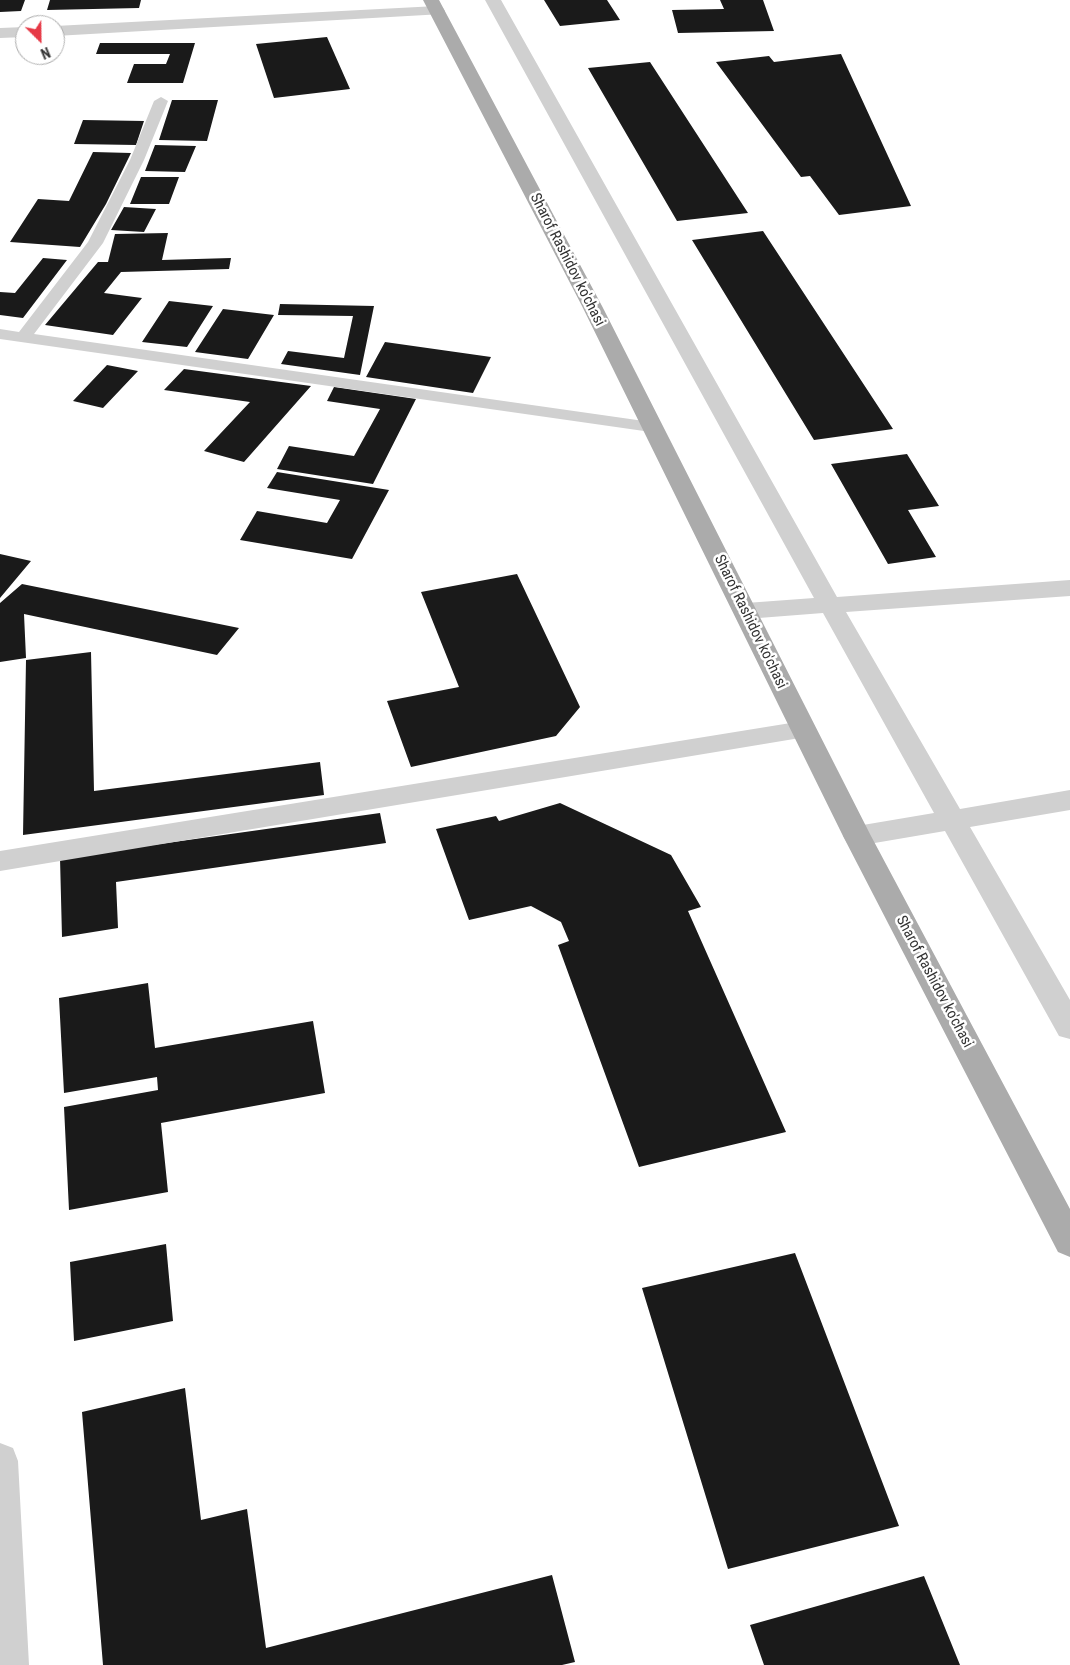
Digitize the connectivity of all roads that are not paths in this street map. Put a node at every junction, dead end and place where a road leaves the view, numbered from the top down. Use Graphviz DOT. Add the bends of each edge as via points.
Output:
graph roads {
  1 [pos="493,0"];
  2 [pos="434,5"];
  3 [pos="65,29"];
  4 [pos="15,32"];
  5 [pos="0,33"];
  6 [pos="160,100"];
  7 [pos="0,334"];
  8 [pos="23,337"];
  9 [pos="651,426"];
  10 [pos="1070,588"];
  11 [pos="830,605"];
  12 [pos="746,611"];
  13 [pos="803,730"];
  14 [pos="1070,800"];
  15 [pos="954,820"];
  16 [pos="857,836"];
  17 [pos="0,861"];
  18 [pos="1070,1026"];
  19 [pos="1070,1242"];
  20 [pos="0,1461"];
  21 [pos="9,1665"];
  1 -- 11 [label="street"];
  2 -- 3 [label="street"];
  2 -- 9 [label="main road, Sharof Rashidov ko'chasi" via="592,306"];
  4 -- 5 [label="street"];
  6 -- 8 [label="lane" via="137,160 95,243"];
  7 -- 8 [label="lane"];
  8 -- 9 [label="lane"];
  9 -- 12 [label="main road, Sharof Rashidov ko'chasi"];
  10 -- 11 [label="street"];
  11 -- 12 [label="street"];
  11 -- 15 [label="street"];
  12 -- 13 [label="main road, Sharof Rashidov ko'chasi"];
  13 -- 16 [label="main road, Sharof Rashidov ko'chasi"];
  13 -- 17 [label="street"];
  14 -- 15 [label="street"];
  15 -- 16 [label="street"];
  15 -- 18 [label="street"];
  16 -- 19 [label="main road, Sharof Rashidov ko'chasi"];
  20 -- 21 [label="street"];
}
